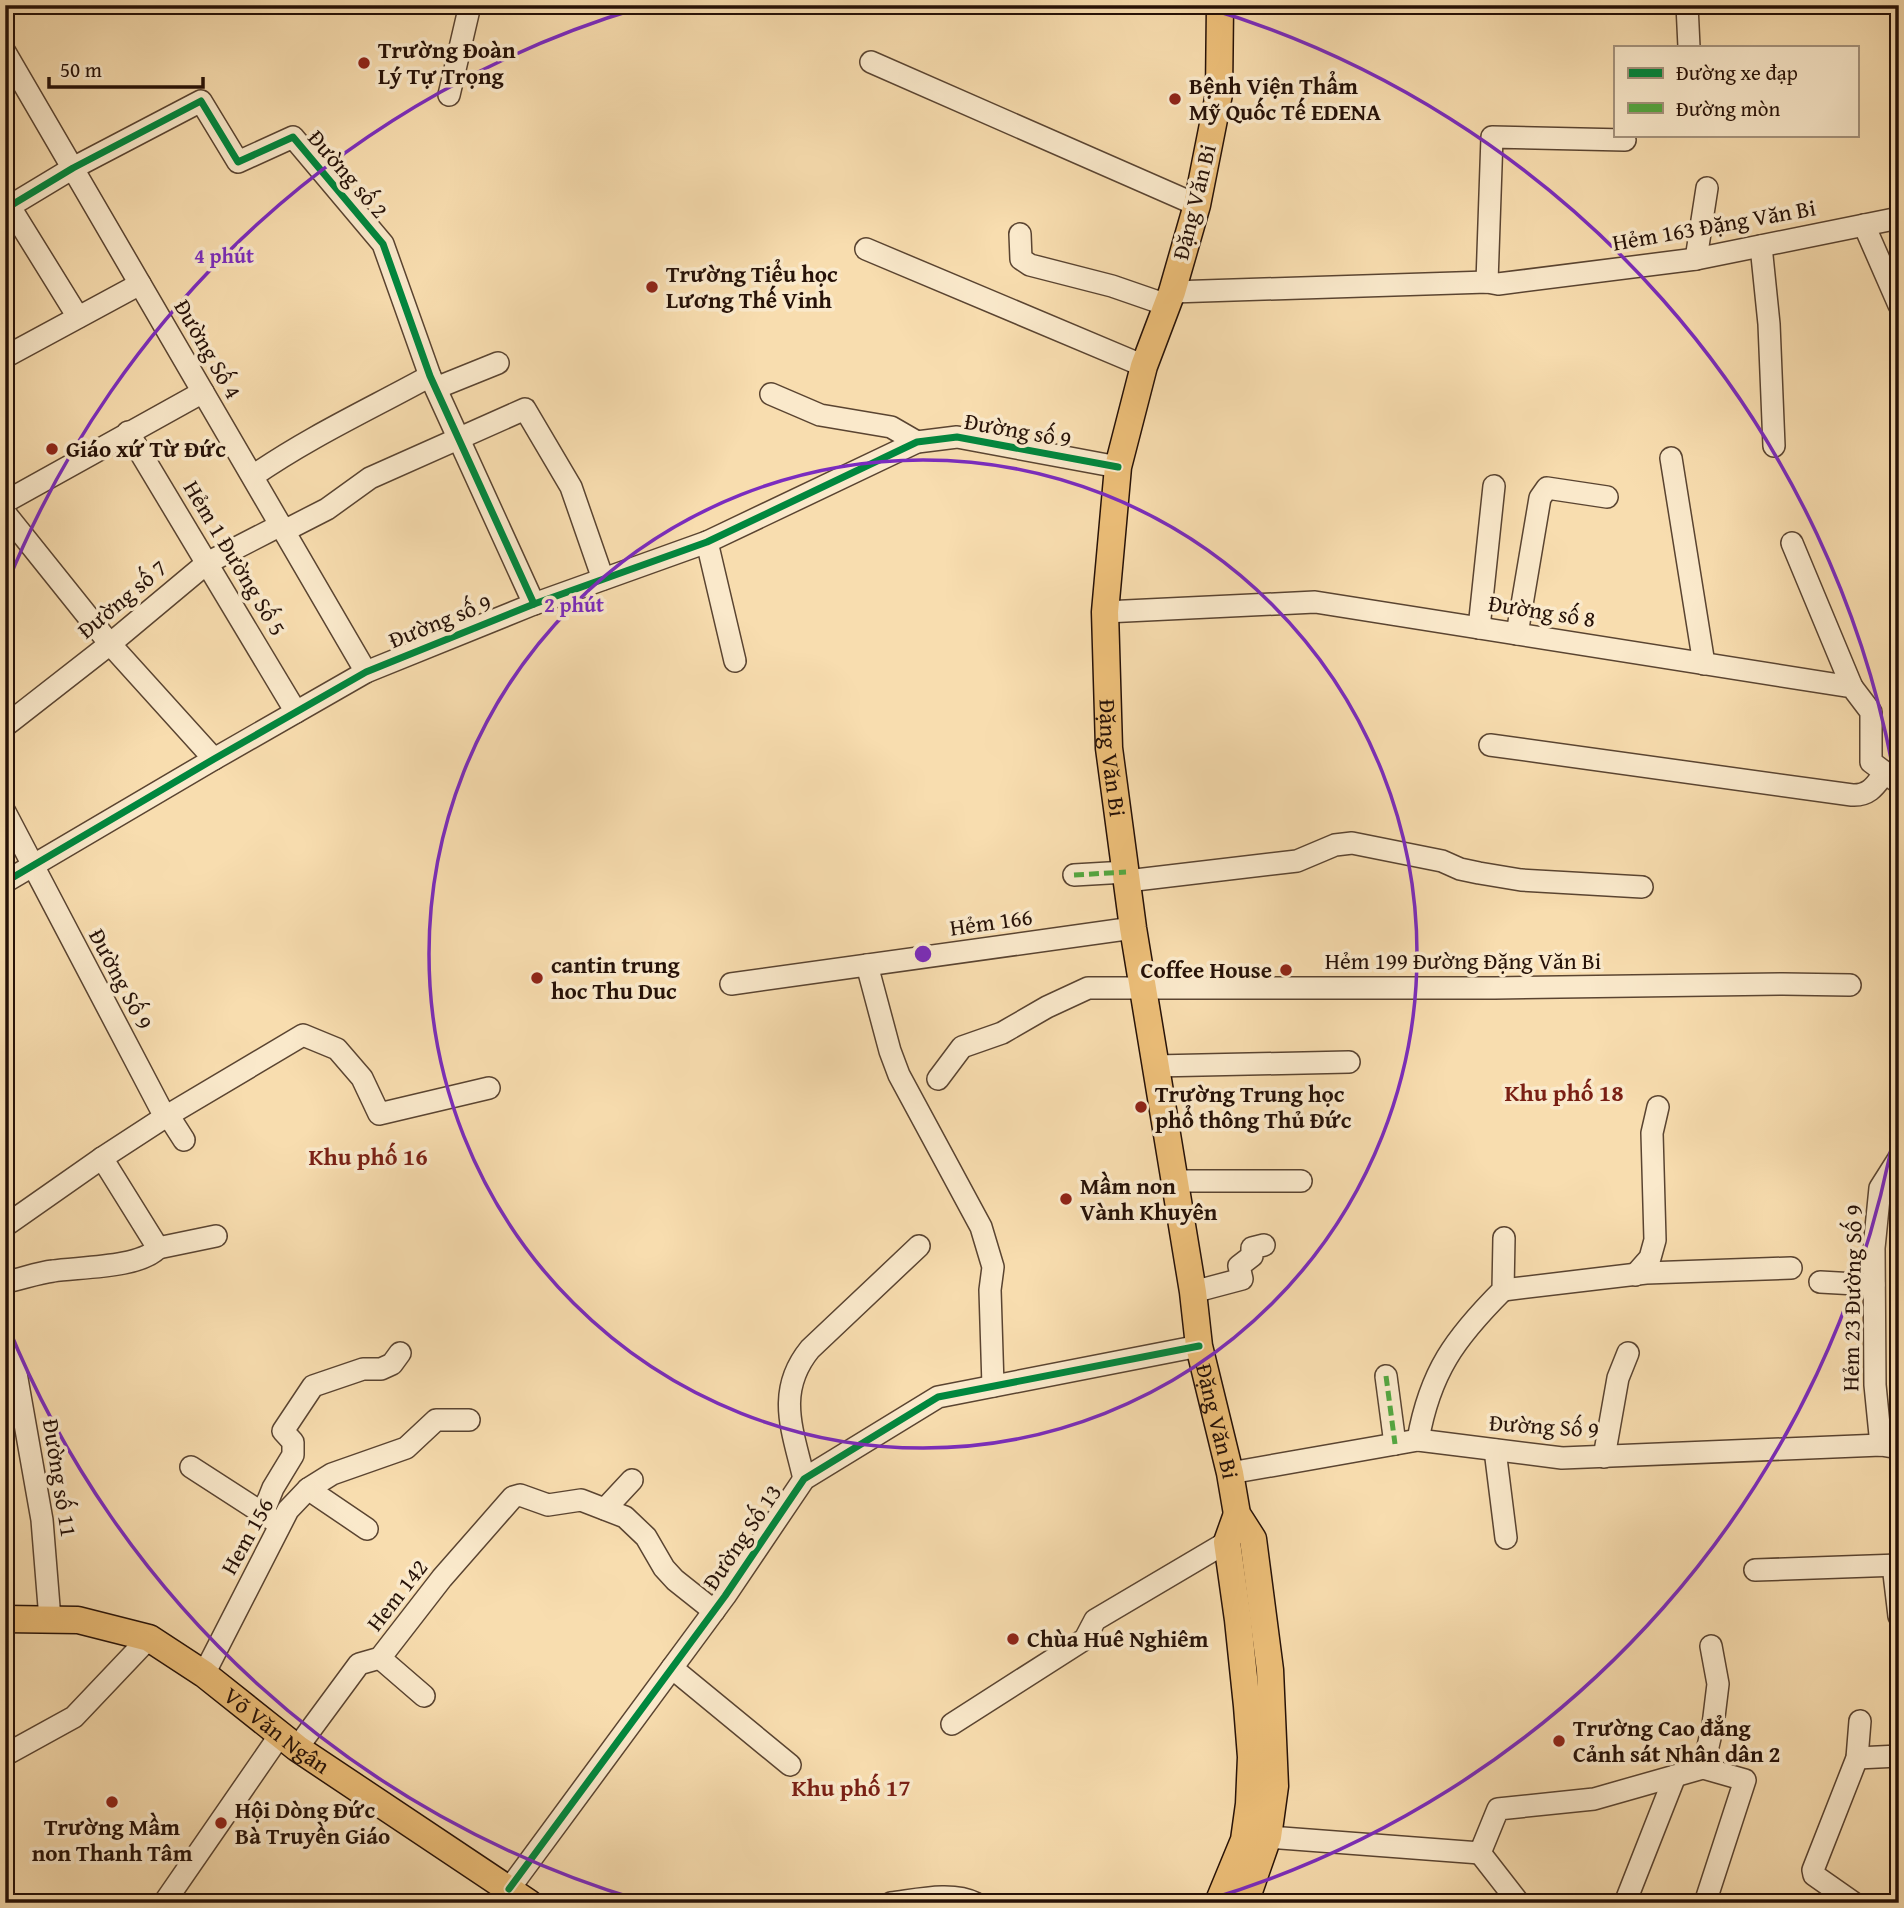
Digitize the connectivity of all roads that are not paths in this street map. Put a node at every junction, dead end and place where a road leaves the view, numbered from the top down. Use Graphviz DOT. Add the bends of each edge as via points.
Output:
graph roads {
  1 [pos="470,5"];
  2 [pos="1220,5"];
  3 [pos="1687,5"];
  4 [pos="1689,46"];
  5 [pos="5,52"];
  6 [pos="872,62"];
  7 [pos="449,95"];
  8 [pos="1625,140"];
  9 [pos="73,168"];
  10 [pos="1707,188"];
  11 [pos="7,205"];
  12 [pos="1197,205"];
  13 [pos="1899,218"];
  14 [pos="1864,225"];
  15 [pos="1020,234"];
  16 [pos="1761,246"];
  17 [pos="866,249"];
  18 [pos="1696,259"];
  19 [pos="1488,282"];
  20 [pos="140,284"];
  21 [pos="1169,298"];
  22 [pos="1899,305"];
  23 [pos="78,317"];
  24 [pos="5,357"];
  25 [pos="498,363"];
  26 [pos="1144,366"];
  27 [pos="433,382"];
  28 [pos="203,392"];
  29 [pos="771,394"];
  30 [pos="128,432"];
  31 [pos="458,438"];
  32 [pos="917,442"];
  33 [pos="1774,446"];
  34 [pos="1671,458"];
  35 [pos="1118,467"];
  36 [pos="253,476"];
  37 [pos="1494,486"];
  38 [pos="1607,496"];
  39 [pos="5,502"];
  40 [pos="5,513"];
  41 [pos="282,528"];
  42 [pos="707,541"];
  43 [pos="1792,542"];
  44 [pos="207,563"];
  45 [pos="603,579"];
  46 [pos="534,604"];
  47 [pos="1105,612"];
  48 [pos="1479,628"];
  49 [pos="1517,634"];
  50 [pos="110,644"];
  51 [pos="735,661"];
  52 [pos="1704,664"];
  53 [pos="366,672"];
  54 [pos="1852,687"];
  55 [pos="296,712"];
  56 [pos="5,726"];
  57 [pos="1490,745"];
  58 [pos="214,759"];
  59 [pos="1891,778"];
  60 [pos="5,812"];
  61 [pos="32,865"];
  62 [pos="1074,875"];
  63 [pos="1126,877"];
  64 [pos="5,882"];
  65 [pos="1642,887"];
  66 [pos="1133,928"];
  67 [pos="867,965"];
  68 [pos="731,984"];
  69 [pos="1850,985"];
  70 [pos="1143,987"];
  71 [pos="1349,1062"];
  72 [pos="1155,1066"];
  73 [pos="938,1079"];
  74 [pos="489,1088"];
  75 [pos="1658,1107"];
  76 [pos="166,1116"];
  77 [pos="184,1140"];
  78 [pos="102,1158"];
  79 [pos="1899,1158"];
  80 [pos="1175,1181"];
  81 [pos="1300,1181"];
  82 [pos="5,1226"];
  83 [pos="216,1236"];
  84 [pos="1504,1238"];
  85 [pos="1264,1245"];
  86 [pos="919,1246"];
  87 [pos="158,1248"];
  88 [pos="1791,1268"];
  89 [pos="1635,1275"];
  90 [pos="5,1282"];
  91 [pos="1820,1282"];
  92 [pos="1874,1285"];
  93 [pos="1503,1290"];
  94 [pos="1193,1292"];
  95 [pos="1199,1346"];
  96 [pos="5,1348"];
  97 [pos="400,1353"];
  98 [pos="1628,1353"];
  99 [pos="1386,1376"];
  100 [pos="993,1387"];
  101 [pos="469,1420"];
  102 [pos="1418,1440"];
  103 [pos="1395,1444"];
  104 [pos="1890,1446"];
  105 [pos="1495,1450"];
  106 [pos="1604,1457"];
  107 [pos="191,1467"];
  108 [pos="1230,1473"];
  109 [pos="804,1479"];
  110 [pos="632,1480"];
  111 [pos="308,1489"];
  112 [pos="605,1509"];
  113 [pos="1237,1514"];
  114 [pos="271,1519"];
  115 [pos="367,1529"];
  116 [pos="1506,1538"];
  117 [pos="1227,1542"];
  118 [pos="1896,1565"];
  119 [pos="1755,1570"];
  120 [pos="714,1611"];
  121 [pos="1899,1616"];
  122 [pos="5,1619"];
  123 [pos="50,1619"];
  124 [pos="149,1638"];
  125 [pos="1711,1646"];
  126 [pos="380,1658"];
  127 [pos="672,1668"];
  128 [pos="204,1674"];
  129 [pos="424,1696"];
  130 [pos="1860,1721"];
  131 [pos="952,1724"];
  132 [pos="288,1741"];
  133 [pos="5,1755"];
  134 [pos="1899,1756"];
  135 [pos="1857,1758"];
  136 [pos="790,1765"];
  137 [pos="1703,1768"];
  138 [pos="1675,1776"];
  139 [pos="1268,1837"];
  140 [pos="1480,1853"];
  141 [pos="524,1899"];
  142 [pos="164,1903"];
  143 [pos="891,1903"];
  144 [pos="975,1903"];
  145 [pos="1218,1903"];
  146 [pos="1245,1903"];
  147 [pos="1519,1903"];
  148 [pos="1625,1903"];
  149 [pos="1705,1903"];
  150 [pos="1854,1903"];
  1 -- 7 [label="street"];
  2 -- 12 [label="main road, Đặng Văn Bi" via="1219,94"];
  3 -- 4 [label="street"];
  5 -- 9 [label="street, Đường Số 4"];
  6 -- 12 [label="street"];
  8 -- 19 [label="street" via="1492,137"];
  9 -- 11 [label="street"];
  9 -- 20 [label="street, Đường Số 4"];
  9 -- 27 [label="street, Đường số 2" via="201,101 238,162 293,136 383,244"];
  10 -- 18 [label="street"];
  11 -- 23 [label="street"];
  12 -- 21 [label="main road, Đặng Văn Bi"];
  13 -- 14 [label="street, Hẻm 163 Đặng Văn Bi"];
  14 -- 16 [label="street, Hẻm 163 Đặng Văn Bi"];
  14 -- 22 [label="street"];
  15 -- 21 [label="street" via="1021,259 1030,265"];
  16 -- 18 [label="street, Hẻm 163 Đặng Văn Bi"];
  16 -- 33 [label="street"];
  17 -- 26 [label="street"];
  18 -- 19 [label="street, Hẻm 163 Đặng Văn Bi"];
  19 -- 21 [label="street, Hẻm 163 Đặng Văn Bi"];
  20 -- 23 [label="street"];
  20 -- 28 [label="street, Đường Số 4"];
  21 -- 26 [label="main road, Đặng Văn Bi"];
  23 -- 24 [label="street"];
  25 -- 27 [label="street"];
  26 -- 35 [label="main road, Đặng Văn Bi"];
  27 -- 31 [label="street, Đường số 2"];
  27 -- 36 [label="street" via="350,417"];
  28 -- 30 [label="street"];
  28 -- 36 [label="street, Đường Số 4"];
  29 -- 32 [label="street" via="820,415 891,426"];
  30 -- 39 [label="street"];
  30 -- 44 [label="street, Hẻm 1 Đường Số 5"];
  31 -- 41 [label="street, Đường số 7" via="370,478 327,509"];
  31 -- 45 [label="street, Đường số 7" via="525,409 571,487"];
  31 -- 46 [label="street, Đường số 2"];
  32 -- 35 [label="street, Đường số 9" via="957,437"];
  32 -- 42 [label="street, Đường số 9"];
  34 -- 52 [label="street"];
  35 -- 47 [label="main road, Đặng Văn Bi"];
  36 -- 41 [label="street, Đường Số 4"];
  37 -- 48 [label="street"];
  38 -- 49 [label="street" via="1547,488 1540,498"];
  40 -- 50 [label="street"];
  41 -- 44 [label="street, Đường số 7"];
  41 -- 53 [label="street, Đường Số 4"];
  42 -- 45 [label="street, Đường số 9"];
  42 -- 51 [label="street"];
  43 -- 54 [label="street"];
  44 -- 50 [label="street, Đường số 7"];
  44 -- 55 [label="street, Hẻm 1 Đường Số 5"];
  45 -- 46 [label="street, Đường số 9"];
  46 -- 53 [label="street, Đường số 9"];
  47 -- 48 [label="street, Đường số 8" via="1315,602"];
  47 -- 63 [label="main road, Đặng Văn Bi" via="1110,748"];
  48 -- 49 [label="street, Đường số 8"];
  49 -- 52 [label="street, Đường số 8"];
  50 -- 56 [label="street, Đường số 7"];
  50 -- 58 [label="street"];
  52 -- 54 [label="street, Đường số 8"];
  53 -- 55 [label="street, Đường số 9"];
  54 -- 59 [label="street" via="1871,712 1871,762"];
  55 -- 58 [label="street, Đường số 9"];
  57 -- 59 [label="street" via="1861,796"];
  58 -- 61 [label="street, Đường số 9"];
  60 -- 61 [label="street, Đường Số 9"];
  61 -- 64 [label="street, Đường số 9"];
  61 -- 76 [label="street, Đường Số 9"];
  62 -- 63 [label="street"];
  63 -- 65 [label="street" via="1297,861 1352,843 1521,880"];
  63 -- 66 [label="main road, Đặng Văn Bi"];
  66 -- 67 [label="street, Hẻm 166"];
  66 -- 70 [label="main road, Đặng Văn Bi"];
  67 -- 68 [label="street, Hẻm 166"];
  67 -- 100 [label="street" via="899,1075 981,1227 993,1267"];
  69 -- 70 [label="street, Hẻm 199 Đường Đặng Văn Bi"];
  70 -- 72 [label="main road, Đặng Văn Bi"];
  70 -- 73 [label="street, Hẻm 199 Đường Đặng Văn Bi" via="1088,988 1002,1033 962,1047"];
  71 -- 72 [label="street"];
  72 -- 80 [label="main road, Đặng Văn Bi"];
  74 -- 76 [label="street" via="379,1114 362,1078 337,1049 303,1035"];
  75 -- 89 [label="street" via="1652,1133 1655,1240 1650,1258"];
  76 -- 77 [label="street, Đường Số 9"];
  76 -- 78 [label="street"];
  78 -- 82 [label="street"];
  78 -- 87 [label="street"];
  79 -- 92 [label="street, Hẻm 23 Đường Số 9" via="1880,1188"];
  80 -- 81 [label="street"];
  80 -- 94 [label="main road, Đặng Văn Bi"];
  83 -- 87 [label="street"];
  84 -- 93 [label="street"];
  85 -- 94 [label="street" via="1252,1248 1252,1256 1239,1266 1242,1279"];
  86 -- 109 [label="street" via="798,1364 788,1410"];
  87 -- 90 [label="street" via="152,1255 121,1263"];
  88 -- 89 [label="street"];
  89 -- 93 [label="street"];
  91 -- 92 [label="street"];
  92 -- 104 [label="street, Hẻm 23 Đường Số 9" via="1875,1385"];
  93 -- 102 [label="street" via="1448,1352 1424,1408"];
  94 -- 95 [label="main road, Đặng Văn Bi"];
  95 -- 100 [label="street, Đường Số 13"];
  95 -- 108 [label="main road, Đặng Văn Bi"];
  96 -- 123 [label="street, Đường số 11" via="16,1373 42,1520"];
  97 -- 114 [label="street" via="381,1369 363,1369 313,1386 283,1431 293,1442 293,1454 272,1488"];
  98 -- 106 [label="street" via="1618,1378"];
  99 -- 103 [label="street"];
  100 -- 109 [label="street, Đường Số 13" via="938,1397"];
  101 -- 111 [label="street" via="436,1420 405,1448 332,1474"];
  102 -- 103 [label="street, Đường Số 9"];
  102 -- 105 [label="street, Đường Số 9"];
  103 -- 108 [label="street, Đường Số 9"];
  104 -- 106 [label="street, Đường Số 9"];
  105 -- 106 [label="street, Đường Số 9" via="1562,1458"];
  105 -- 116 [label="street"];
  107 -- 114 [label="street"];
  108 -- 113 [label="main road, Đặng Văn Bi"];
  109 -- 120 [label="street, Đường Số 13"];
  110 -- 112 [label="street"];
  111 -- 114 [label="street, Hem 156" via="288,1510"];
  111 -- 115 [label="street, Hem 156"];
  112 -- 120 [label="street" via="625,1517 646,1537 675,1580"];
  112 -- 126 [label="street, Hem 142" via="581,1500 548,1505 520,1495 513,1497"];
  113 -- 117 [label="main road, Đặng Văn Bi"];
  113 -- 139 [label="main road, Đặng Văn Bi" via="1254,1539 1270,1670 1275,1786"];
  114 -- 128 [label="street, Hem 156"];
  117 -- 131 [label="street" via="1095,1620 1085,1639"];
  117 -- 145 [label="main road, Đặng Văn Bi" via="1251,1757 1244,1840"];
  118 -- 119 [label="street"];
  118 -- 121 [label="street"];
  120 -- 127 [label="street, Đường Số 13"];
  122 -- 123 [label="main road, Võ Văn Ngân"];
  123 -- 124 [label="main road, Võ Văn Ngân" via="78,1620"];
  124 -- 128 [label="main road, Võ Văn Ngân"];
  124 -- 133 [label="street" via="74,1717"];
  125 -- 137 [label="street" via="1718,1684"];
  126 -- 129 [label="street"];
  126 -- 132 [label="street, Hem 142" via="359,1664"];
  127 -- 136 [label="street"];
  127 -- 141 [label="street, Đường Số 13"];
  128 -- 132 [label="main road, Võ Văn Ngân"];
  130 -- 135 [label="street"];
  132 -- 141 [label="main road, Võ Văn Ngân"];
  132 -- 142 [label="street, Hem 142"];
  134 -- 135 [label="street"];
  135 -- 150 [label="street" via="1814,1870 1814,1875"];
  137 -- 138 [label="street"];
  137 -- 149 [label="street" via="1745,1780"];
  138 -- 140 [label="street" via="1594,1799 1498,1809"];
  138 -- 148 [label="street"];
  139 -- 140 [label="street"];
  139 -- 146 [label="main road, Đặng Văn Bi"];
  140 -- 147 [label="street"];
  143 -- 144 [label="street" via="948,1898"];
}
